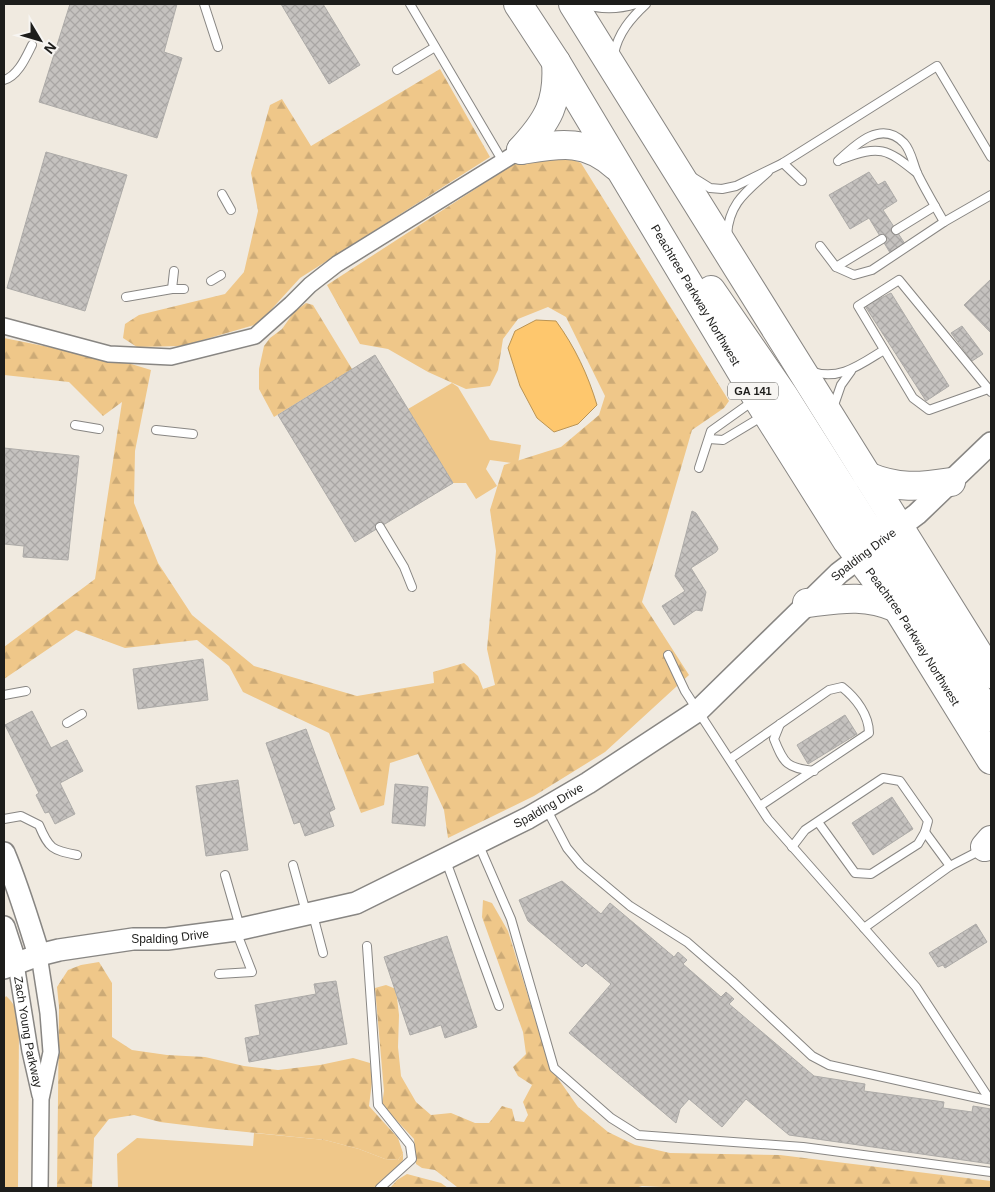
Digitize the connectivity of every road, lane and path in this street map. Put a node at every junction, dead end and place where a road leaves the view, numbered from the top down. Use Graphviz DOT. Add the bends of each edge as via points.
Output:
graph roads {
  1 [pos="204,4"];
  2 [pos="410,4"];
  3 [pos="518,4"];
  4 [pos="573,4"];
  5 [pos="582,4"];
  6 [pos="636,4"];
  7 [pos="646,4"];
  8 [pos="32,45"];
  9 [pos="218,47"];
  10 [pos="435,47"];
  11 [pos="556,62"];
  12 [pos="613,69"];
  13 [pos="397,70"];
  14 [pos="4,80"];
  15 [pos="512,155"];
  16 [pos="991,157"];
  17 [pos="784,163"];
  18 [pos="675,167"];
  19 [pos="774,167"];
  20 [pos="620,170"];
  21 [pos="916,173"];
  22 [pos="802,181"];
  23 [pos="222,194"];
  24 [pos="991,195"];
  25 [pos="935,206"];
  26 [pos="231,210"];
  27 [pos="650,221"];
  28 [pos="944,222"];
  29 [pos="896,230"];
  30 [pos="882,239"];
  31 [pos="820,246"];
  32 [pos="728,252"];
  33 [pos="836,267"];
  34 [pos="174,271"];
  35 [pos="221,275"];
  36 [pos="211,281"];
  37 [pos="172,289"];
  38 [pos="184,289"];
  39 [pos="126,297"];
  40 [pos="4,326"];
  41 [pos="884,350"];
  42 [pos="799,366"];
  43 [pos="852,370"];
  44 [pos="990,390"];
  45 [pos="762,406"];
  46 [pos="832,420"];
  47 [pos="75,425"];
  48 [pos="99,429"];
  49 [pos="156,430"];
  50 [pos="193,434"];
  51 [pos="709,439"];
  52 [pos="991,443"];
  53 [pos="699,468"];
  54 [pos="867,476"];
  55 [pos="951,482"];
  56 [pos="380,527"];
  57 [pos="880,542"];
  58 [pos="412,587"];
  59 [pos="807,603"];
  60 [pos="897,608"];
  61 [pos="668,655"];
  62 [pos="991,674"];
  63 [pos="26,691"];
  64 [pos="4,695"];
  65 [pos="699,710"];
  66 [pos="82,714"];
  67 [pos="991,716"];
  68 [pos="66,722"];
  69 [pos="780,724"];
  70 [pos="730,759"];
  71 [pos="991,760"];
  72 [pos="814,771"];
  73 [pos="760,806"];
  74 [pos="546,808"];
  75 [pos="4,819"];
  76 [pos="818,822"];
  77 [pos="925,832"];
  78 [pos="478,843"];
  79 [pos="989,845"];
  80 [pos="792,848"];
  81 [pos="4,853"];
  82 [pos="77,855"];
  83 [pos="445,860"];
  84 [pos="293,865"];
  85 [pos="950,866"];
  86 [pos="225,875"];
  87 [pos="310,913"];
  88 [pos="4,927"];
  89 [pos="864,928"];
  90 [pos="238,929"];
  91 [pos="367,946"];
  92 [pos="323,953"];
  93 [pos="39,955"];
  94 [pos="10,966"];
  95 [pos="219,974"];
  96 [pos="499,1006"];
  97 [pos="41,1098"];
  98 [pos="991,1100"];
  99 [pos="991,1172"];
  100 [pos="40,1188"];
  101 [pos="380,1188"];
  1 -- 9 [label="lane"];
  2 -- 10 [label="lane"];
  3 -- 11 [label="highway, Peachtree Parkway Northwest / GA 141"];
  4 -- 12 [label="highway, Peachtree Parkway Northwest / GA 141"];
  5 -- 6 [label="lane" via="611,10"];
  7 -- 12 [label="lane" via="621,32"];
  8 -- 14 [label="lane" via="22,65"];
  10 -- 13 [label="lane"];
  10 -- 15 [label="lane"];
  11 -- 15 [label="highway" via="556,89 550,113 537,133"];
  11 -- 20 [label="highway, Peachtree Parkway Northwest / GA 141"];
  12 -- 18 [label="highway, Peachtree Parkway Northwest / GA 141"];
  15 -- 20 [label="highway" via="565,144 583,147 607,158"];
  15 -- 40 [label="street" via="338,264 255,336 171,356 109,354"];
  16 -- 17 [label="lane" via="937,66"];
  17 -- 19 [label="lane"];
  17 -- 22 [label="lane"];
  18 -- 19 [label="lane" via="710,188 722,189 736,186"];
  18 -- 32 [label="highway, Peachtree Parkway Northwest / GA 141"];
  19 -- 32 [label="lane" via="737,201 731,212"];
  20 -- 27 [label="highway, Peachtree Parkway Northwest / GA 141"];
  21 -- 21 [label="lane" via="904,143 891,134 873,134 858,142 838,161 880,150 890,153"];
  21 -- 25 [label="lane"];
  23 -- 26 [label="lane"];
  24 -- 28 [label="lane"];
  25 -- 28 [label="lane"];
  25 -- 29 [label="lane"];
  27 -- 45 [label="highway, Peachtree Parkway Northwest / GA 141"];
  27 -- 57 [label="highway" via="720,302"];
  28 -- 33 [label="lane" via="872,270 854,275"];
  30 -- 33 [label="lane"];
  31 -- 33 [label="lane"];
  32 -- 42 [label="highway, Peachtree Parkway Northwest / GA 141"];
  34 -- 37 [label="lane"];
  35 -- 36 [label="lane"];
  37 -- 38 [label="lane"];
  37 -- 39 [label="lane"];
  41 -- 43 [label="lane"];
  41 -- 44 [label="lane" via="913,398 929,410"];
  41 -- 44 [label="lane" via="858,306 899,280"];
  42 -- 43 [label="lane" via="825,375"];
  42 -- 46 [label="highway, Peachtree Parkway Northwest / GA 141"];
  43 -- 46 [label="lane" via="836,396"];
  45 -- 51 [label="lane" via="711,432"];
  45 -- 51 [label="lane" via="723,440"];
  45 -- 57 [label="highway, Peachtree Parkway Northwest / GA 141" via="847,541"];
  46 -- 54 [label="highway, Peachtree Parkway Northwest / GA 141"];
  47 -- 48 [label="lane"];
  49 -- 50 [label="lane"];
  51 -- 53 [label="lane"];
  52 -- 55 [label="main road, Spalding Drive"];
  54 -- 55 [label="highway" via="914,487"];
  54 -- 57 [label="highway, Peachtree Parkway Northwest / GA 141"];
  55 -- 57 [label="main road, Spalding Drive"];
  56 -- 58 [label="lane"];
  57 -- 59 [label="main road, Spalding Drive" via="839,573"];
  57 -- 60 [label="highway, Peachtree Parkway Northwest / GA 141"];
  57 -- 62 [label="highway, Peachtree Parkway Northwest / GA 141"];
  57 -- 67 [label="highway"];
  59 -- 60 [label="highway" via="861,598 874,599"];
  59 -- 65 [label="main road, Spalding Drive"];
  60 -- 71 [label="highway, Peachtree Parkway Northwest / GA 141"];
  61 -- 65 [label="lane" via="685,691"];
  63 -- 64 [label="lane"];
  65 -- 70 [label="lane"];
  65 -- 74 [label="main road, Spalding Drive"];
  66 -- 68 [label="lane"];
  69 -- 70 [label="lane"];
  69 -- 72 [label="lane" via="774,740 780,754 796,769"];
  69 -- 72 [label="lane" via="829,690 842,687 853,695 869,723 869,733"];
  70 -- 73 [label="lane"];
  72 -- 73 [label="lane"];
  73 -- 80 [label="lane"];
  74 -- 78 [label="main road, Spalding Drive"];
  74 -- 98 [label="lane" via="567,848 581,865 630,906 686,942 812,1056 828,1065"];
  75 -- 82 [label="lane" via="21,816 39,825 44,839 55,850"];
  76 -- 77 [label="lane" via="855,872 871,874 918,844"];
  76 -- 77 [label="lane" via="883,778 900,781 928,821"];
  76 -- 80 [label="lane" via="805,830"];
  77 -- 85 [label="lane"];
  78 -- 83 [label="main road, Spalding Drive"];
  78 -- 99 [label="lane" via="510,919 554,1068 611,1118 638,1135 803,1147"];
  79 -- 85 [label="lane"];
  80 -- 89 [label="lane"];
  81 -- 93 [label="main road" via="19,888"];
  83 -- 87 [label="main road, Spalding Drive" via="356,903"];
  83 -- 96 [label="lane"];
  84 -- 87 [label="lane"];
  85 -- 89 [label="lane"];
  86 -- 90 [label="lane"];
  87 -- 90 [label="main road, Spalding Drive"];
  87 -- 92 [label="lane"];
  88 -- 94 [label="main road"];
  89 -- 98 [label="lane" via="916,987"];
  90 -- 93 [label="main road, Spalding Drive" via="167,940 133,939"];
  90 -- 95 [label="lane" via="252,972"];
  91 -- 101 [label="lane" via="378,1105 410,1144 412,1159"];
  93 -- 94 [label="main road, Spalding Drive"];
  93 -- 97 [label="street, Zach Young Parkway" via="51,1052"];
  94 -- 97 [label="street, Zach Young Parkway"];
  97 -- 100 [label="street, Zach Young Parkway"];
}
